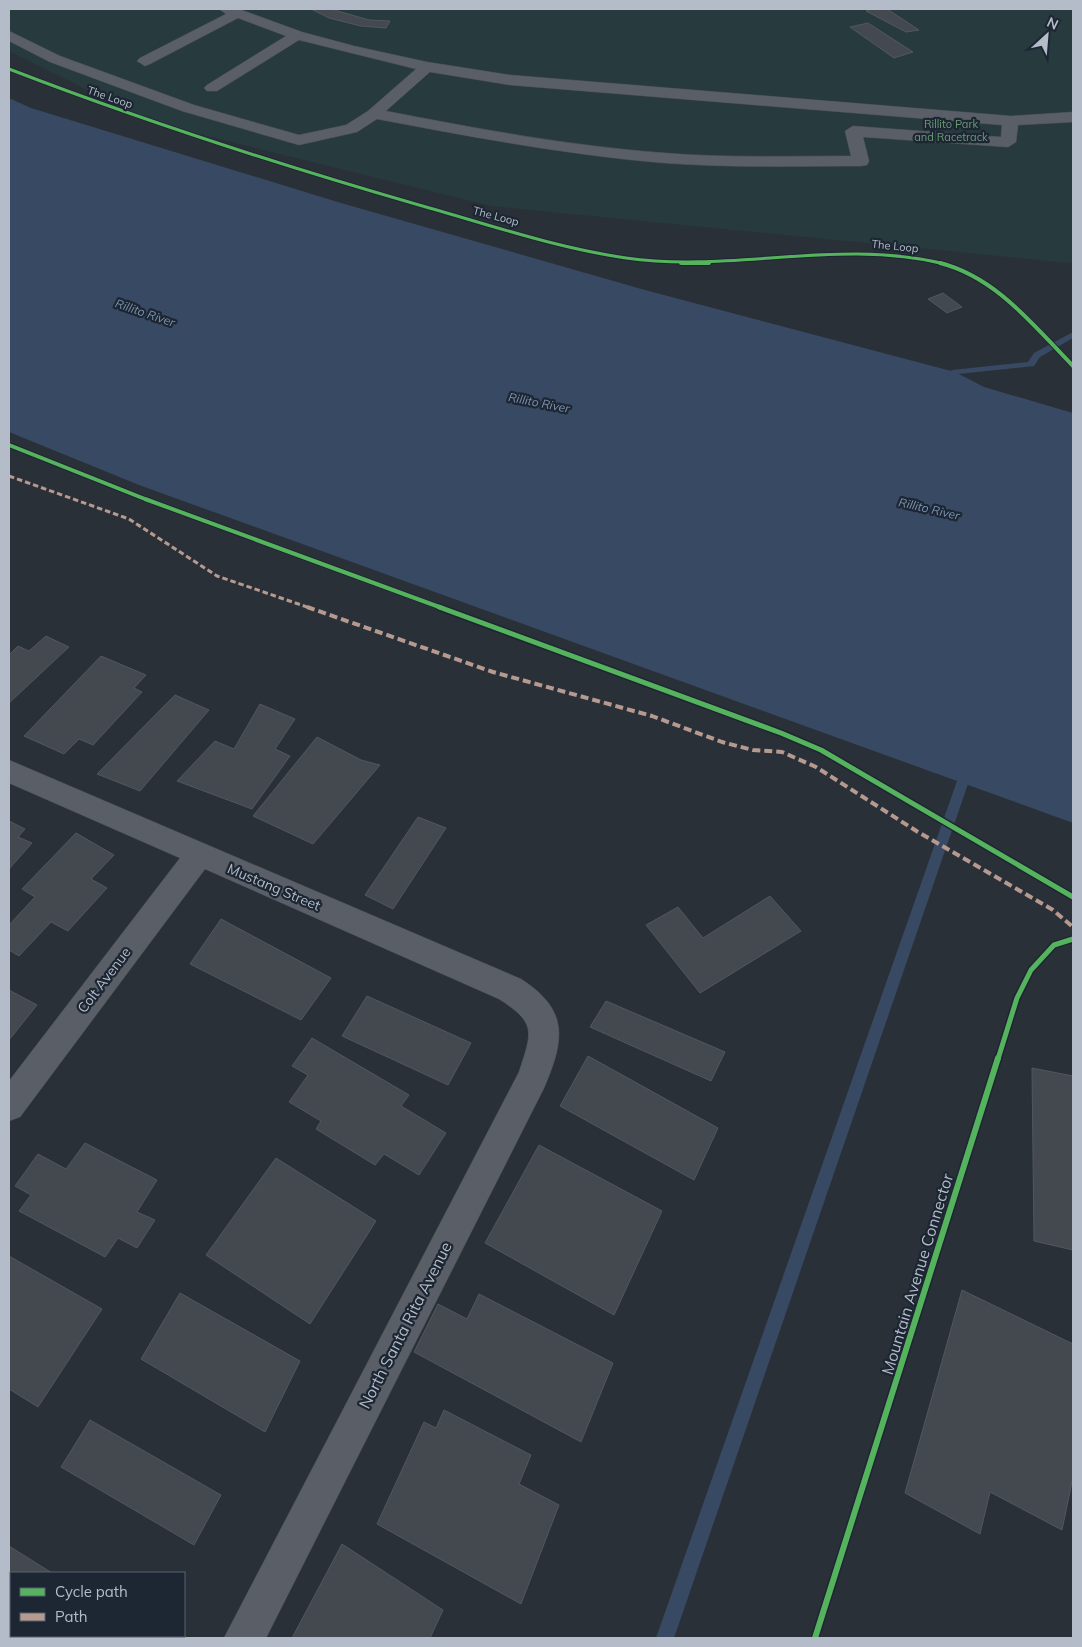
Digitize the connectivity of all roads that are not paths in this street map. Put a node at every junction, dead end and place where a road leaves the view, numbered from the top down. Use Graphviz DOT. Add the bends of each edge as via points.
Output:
graph roads {
  1 [pos="231,11"];
  2 [pos="297,34"];
  3 [pos="9,35"];
  4 [pos="146,61"];
  5 [pos="427,67"];
  6 [pos="212,88"];
  7 [pos="374,114"];
  8 [pos="1073,116"];
  9 [pos="1011,121"];
  10 [pos="9,771"];
  11 [pos="199,855"];
  12 [pos="536,1007"];
  13 [pos="9,1106"];
  14 [pos="244,1638"];
  1 -- 2 [label="street"];
  1 -- 4 [label="street"];
  2 -- 5 [label="street"];
  2 -- 6 [label="street"];
  3 -- 7 [label="street" via="55,59 188,108 299,140 351,129"];
  5 -- 7 [label="street"];
  5 -- 9 [label="street" via="510,80"];
  7 -- 9 [label="street" via="533,143 666,158 780,161 861,161 853,131 1008,142"];
  8 -- 9 [label="street"];
  10 -- 11 [label="street, Mustang Street"];
  11 -- 12 [label="street, Mustang Street" via="510,990"];
  11 -- 13 [label="street, Colt Avenue"];
  12 -- 14 [label="street, North Santa Rita Avenue" via="544,1020 542,1047 533,1077"];
}
